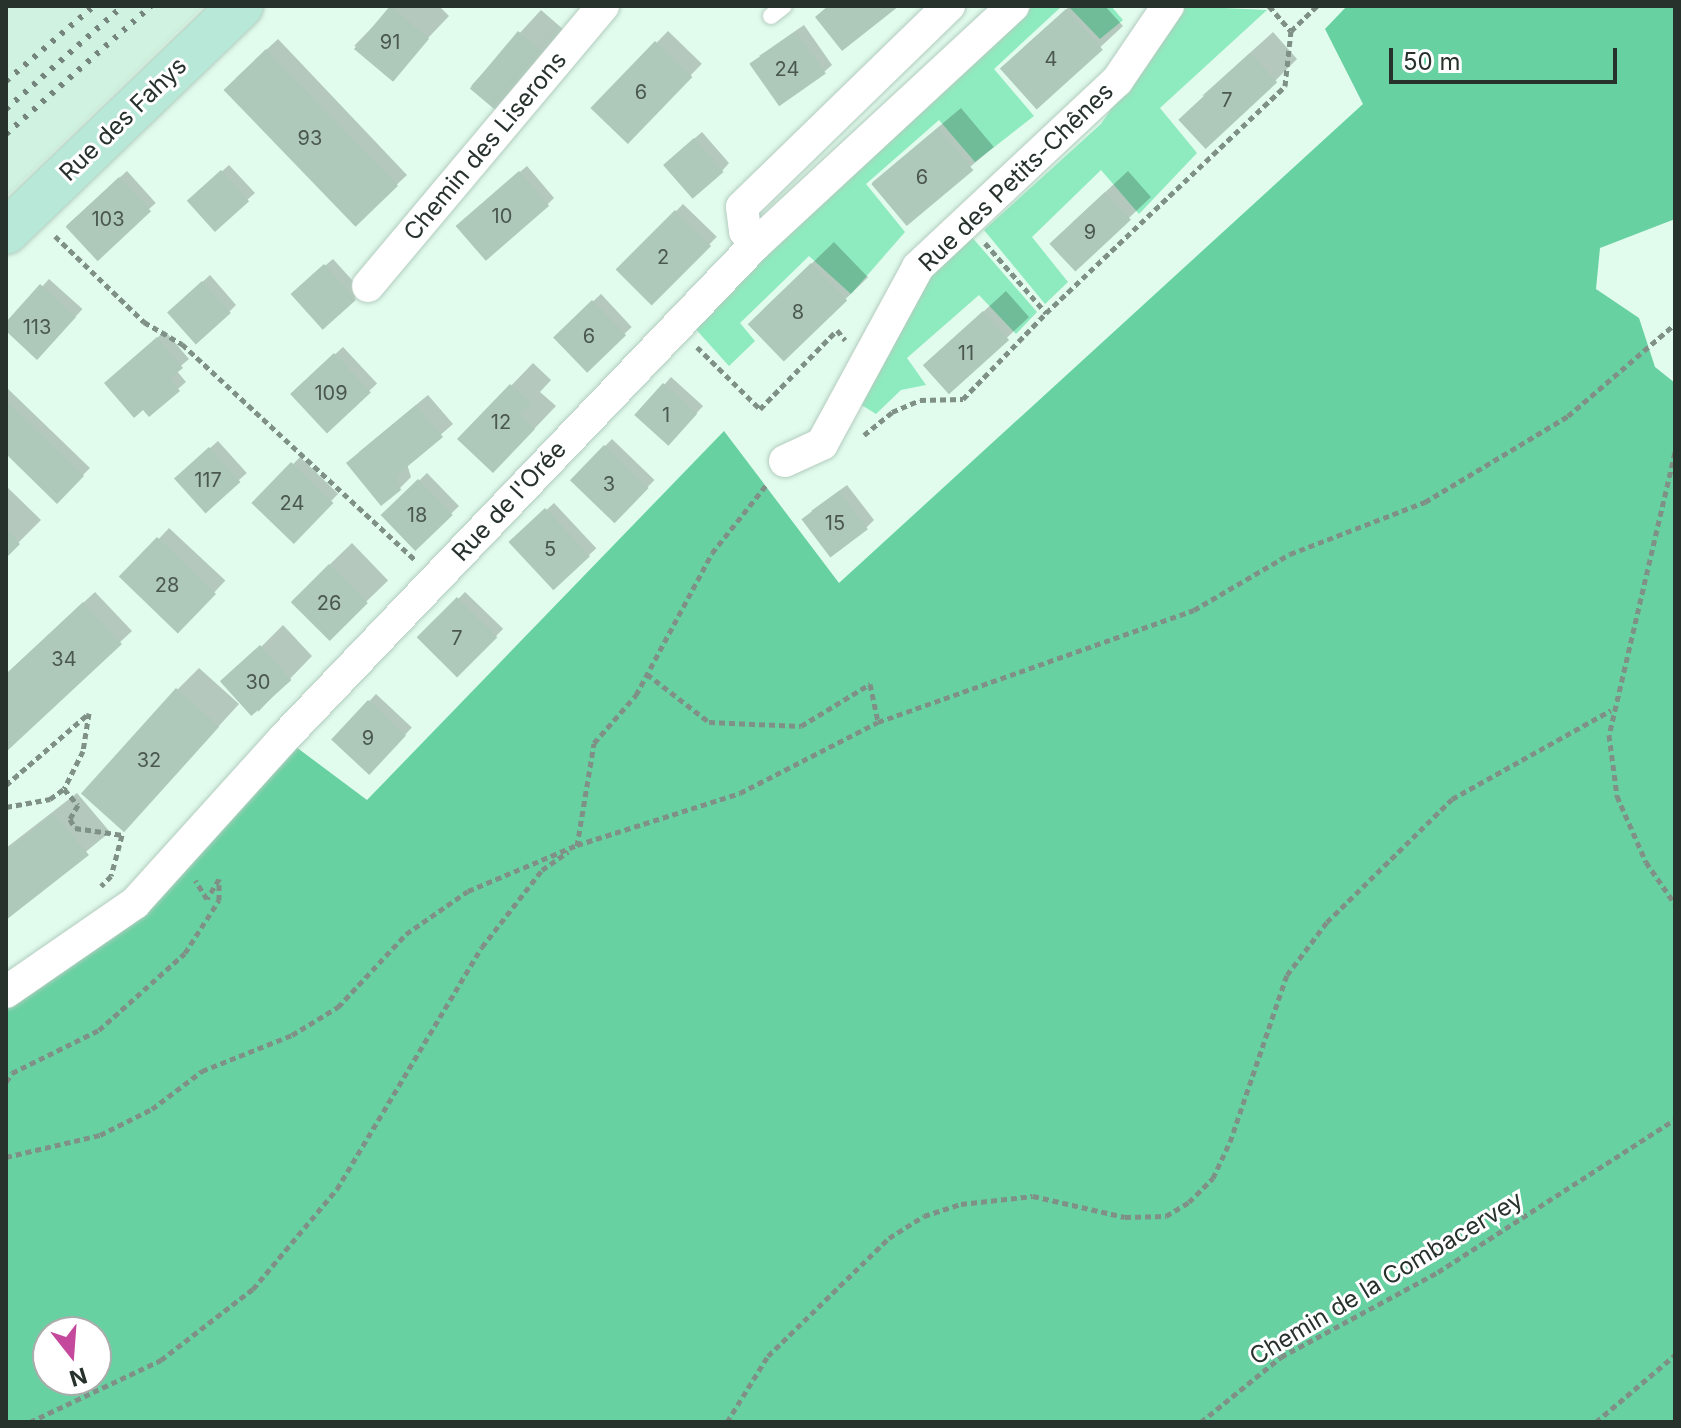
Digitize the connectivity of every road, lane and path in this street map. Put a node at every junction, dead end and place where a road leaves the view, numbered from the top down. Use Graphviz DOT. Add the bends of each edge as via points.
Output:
graph roads {
  1 [pos="241,6"];
  2 [pos="603,6"];
  3 [pos="949,6"];
  4 [pos="1013,6"];
  5 [pos="1168,6"];
  6 [pos="1269,6"];
  7 [pos="1317,6"];
  8 [pos="1291,31"];
  9 [pos="965,221"];
  10 [pos="6,232"];
  11 [pos="52,233"];
  12 [pos="755,245"];
  13 [pos="368,286"];
  14 [pos="1046,313"];
  15 [pos="1675,324"];
  16 [pos="676,326"];
  17 [pos="851,347"];
  18 [pos="822,444"];
  19 [pos="1675,452"];
  20 [pos="785,461"];
  21 [pos="1675,485"];
  22 [pos="1666,489"];
  23 [pos="425,569"];
  24 [pos="647,674"];
  25 [pos="1611,710"];
  26 [pos="878,722"];
  27 [pos="6,785"];
  28 [pos="64,789"];
  29 [pos="6,807"];
  30 [pos="577,845"];
  31 [pos="184,887"];
  32 [pos="94,894"];
  33 [pos="1675,904"];
  34 [pos="6,992"];
  35 [pos="6,1082"];
  36 [pos="1675,1119"];
  37 [pos="6,1157"];
  38 [pos="1675,1355"];
  39 [pos="30,1422"];
  40 [pos="727,1422"];
  41 [pos="1201,1422"];
  42 [pos="1596,1422"];
  1 -- 10 [label="main road, Rue des Fahys"];
  2 -- 13 [label="street, Chemin des Liserons"];
  3 -- 12 [label="street" via="742,207 745,231"];
  4 -- 12 [label="street, Rue de l'Orée"];
  5 -- 9 [label="street, Rue des Petits-Chênes" via="1117,81"];
  6 -- 8 [label="path"];
  7 -- 8 [label="path"];
  8 -- 14 [label="path" via="1285,86"];
  9 -- 14 [label="path"];
  9 -- 18 [label="street, Rue des Petits-Chênes" via="918,267"];
  11 -- 23 [label="path" via="144,322 182,344"];
  12 -- 16 [label="street, Rue de l'Orée"];
  14 -- 18 [label="path" via="963,399 920,400 892,412 840,456"];
  15 -- 26 [label="path" via="1568,416 1425,502 1290,554 1194,610"];
  16 -- 17 [label="path" via="760,409 837,330"];
  16 -- 34 [label="street, Rue de l'Orée" via="135,903"];
  18 -- 20 [label="street"];
  19 -- 22 [label="path"];
  20 -- 24 [label="path" via="712,553"];
  21 -- 22 [label="path"];
  22 -- 25 [label="path"];
  24 -- 26 [label="path" via="709,722 801,726 870,684"];
  24 -- 30 [label="path" via="636,695 594,743"];
  25 -- 33 [label="path" via="1617,796 1646,862"];
  25 -- 40 [label="path" via="1452,799 1327,922 1287,975 1230,1142 1213,1178 1189,1202 1166,1216 1125,1217 1033,1196 961,1204 924,1216 889,1238 768,1356"];
  26 -- 30 [label="path" via="740,793"];
  27 -- 28 [label="path" via="89,713 83,751"];
  28 -- 29 [label="path" via="50,799"];
  28 -- 32 [label="path" via="78,805 70,819 75,828 122,835 111,876"];
  30 -- 37 [label="path" via="468,891 406,934 338,1007 292,1035 202,1071 152,1109 100,1135"];
  30 -- 39 [label="path" via="542,870 482,947 337,1189 253,1289 161,1360"];
  31 -- 35 [label="path" via="194,878 207,899 219,879 219,900 185,953 99,1030 12,1073"];
  36 -- 41 [label="path, Chemin de la Combacervey" via="1438,1272 1281,1357"];
  38 -- 42 [label="path"];
}
